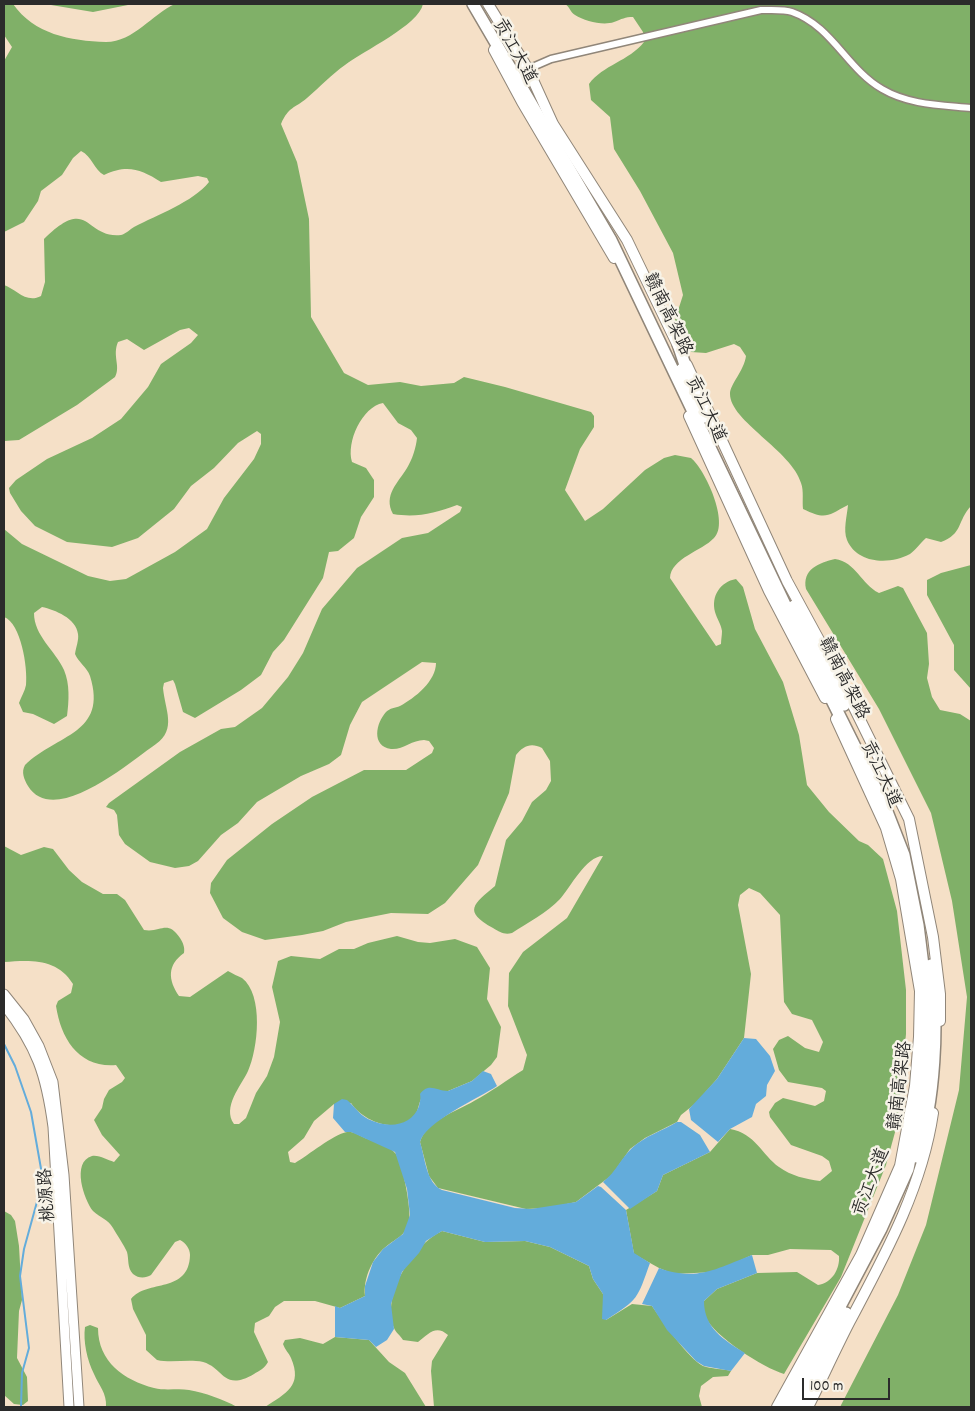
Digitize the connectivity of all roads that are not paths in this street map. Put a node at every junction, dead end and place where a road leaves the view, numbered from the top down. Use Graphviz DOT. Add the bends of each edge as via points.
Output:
graph roads {
  1 [pos="466,4"];
  2 [pos="473,4"];
  3 [pos="480,4"];
  4 [pos="488,4"];
  5 [pos="528,69"];
  6 [pos="971,108"];
  7 [pos="678,344"];
  8 [pos="660,354"];
  9 [pos="691,396"];
  10 [pos="4,994"];
  11 [pos="4,1005"];
  12 [pos="812,1370"];
  13 [pos="782,1404"];
  14 [pos="805,1406"];
  15 [pos="69,1407"];
  16 [pos="79,1407"];
  1 -- 8 [label="main road, 贡江大道" via="610,250"];
  2 -- 9 [label="highway, 赣南高架路" via="611,240"];
  3 -- 9 [label="highway, 赣南高架路" via="616,236"];
  4 -- 5 [label="main road, 贡江大道"];
  5 -- 6 [label="street" via="551,59 762,10 791,11 828,35 880,88 926,104"];
  5 -- 7 [label="main road, 贡江大道" via="553,124 627,240"];
  7 -- 9 [label="highway"];
  7 -- 14 [label="main road, 贡江大道" via="787,581 837,673 909,819 933,937 940,994 936,1088 930,1134 918,1174 903,1216"];
  8 -- 9 [label="highway"];
  8 -- 13 [label="main road, 贡江大道" via="769,591 834,715 886,828 901,879 920,991 915,1086 900,1166 861,1255"];
  9 -- 12 [label="highway, 赣南高架路" via="899,820 923,912 933,981 931,1080 922,1140 907,1189 885,1239"];
  10 -- 16 [label="main road, 桃源路" via="24,1019 53,1082 63,1167"];
  11 -- 15 [label="main road, 桃源路" via="33,1048 48,1091 53,1127"];
  12 -- 13 [label="highway, 赣南高架路"];
  12 -- 14 [label="highway, 赣南高架路"];
}
